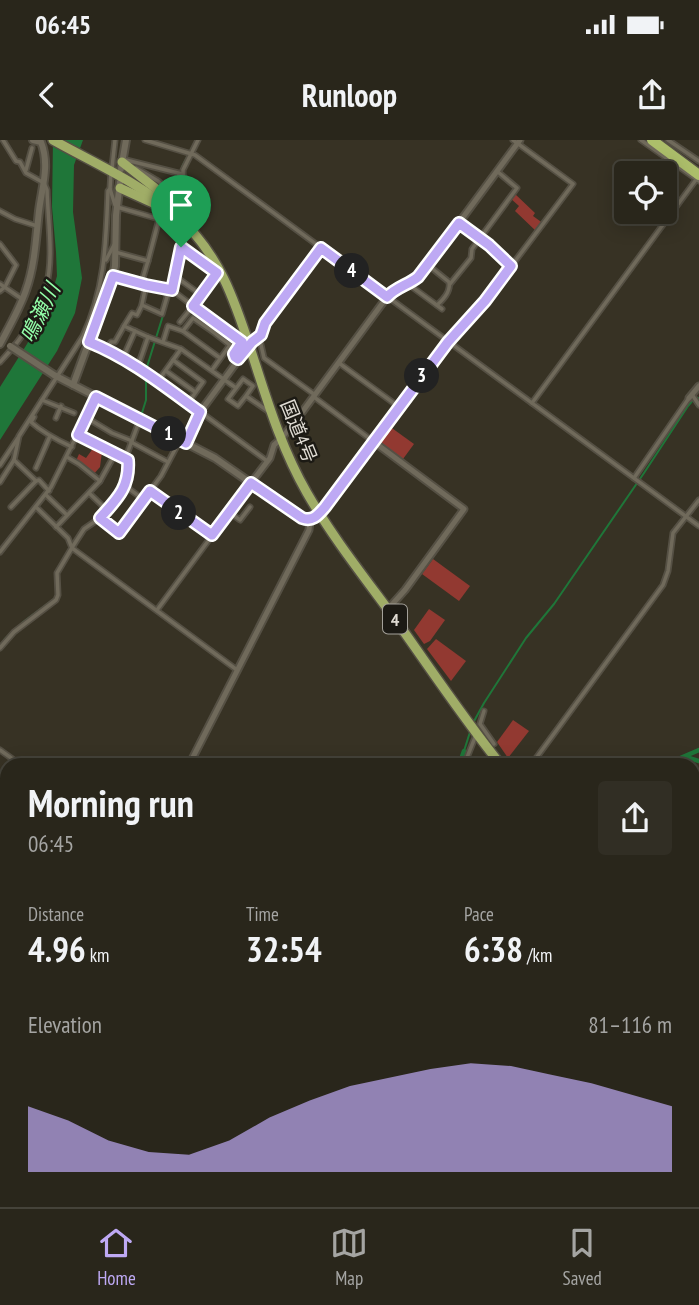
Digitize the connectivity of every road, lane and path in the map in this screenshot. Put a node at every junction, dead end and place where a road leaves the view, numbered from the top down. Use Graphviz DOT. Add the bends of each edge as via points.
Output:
graph roads {
  1 [pos="3,140"];
  2 [pos="53,140"];
  3 [pos="61,140"];
  4 [pos="115,140"];
  5 [pos="126,140"];
  6 [pos="145,140"];
  7 [pos="198,140"];
  8 [pos="643,140"];
  9 [pos="670,140"];
  10 [pos="518,141"];
  11 [pos="37,142"];
  12 [pos="656,144"];
  13 [pos="190,153"];
  14 [pos="670,161"];
  15 [pos="672,161"];
  16 [pos="699,161"];
  17 [pos="117,166"];
  18 [pos="677,166"];
  19 [pos="699,168"];
  20 [pos="497,171"];
  21 [pos="26,173"];
  22 [pos="181,174"];
  23 [pos="698,178"];
  24 [pos="44,183"];
  25 [pos="117,186"];
  26 [pos="167,188"];
  27 [pos="117,207"];
  28 [pos="0,211"];
  29 [pos="163,216"];
  30 [pos="459,223"];
  31 [pos="38,226"];
  32 [pos="190,229"];
  33 [pos="479,238"];
  34 [pos="0,244"];
  35 [pos="181,247"];
  36 [pos="115,248"];
  37 [pos="321,248"];
  38 [pos="105,261"];
  39 [pos="148,261"];
  40 [pos="428,265"];
  41 [pos="511,266"];
  42 [pos="219,272"];
  43 [pos="113,276"];
  44 [pos="175,276"];
  45 [pos="408,284"];
  46 [pos="450,284"];
  47 [pos="2,285"];
  48 [pos="144,285"];
  49 [pos="170,290"];
  50 [pos="0,291"];
  51 [pos="201,295"];
  52 [pos="387,297"];
  53 [pos="22,299"];
  54 [pos="142,305"];
  55 [pos="437,305"];
  56 [pos="193,306"];
  57 [pos="442,309"];
  58 [pos="180,322"];
  59 [pos="217,324"];
  60 [pos="124,326"];
  61 [pos="135,331"];
  62 [pos="183,331"];
  63 [pos="212,331"];
  64 [pos="148,337"];
  65 [pos="254,341"];
  66 [pos="89,342"];
  67 [pos="163,342"];
  68 [pos="448,342"];
  69 [pos="1,343"];
  70 [pos="107,349"];
  71 [pos="181,349"];
  72 [pos="123,358"];
  73 [pos="220,358"];
  74 [pos="238,359"];
  75 [pos="173,360"];
  76 [pos="0,362"];
  77 [pos="339,363"];
  78 [pos="138,366"];
  79 [pos="166,370"];
  80 [pos="211,371"];
  81 [pos="56,376"];
  82 [pos="223,379"];
  83 [pos="158,381"];
  84 [pos="73,385"];
  85 [pos="699,386"];
  86 [pos="236,388"];
  87 [pos="195,392"];
  88 [pos="246,396"];
  89 [pos="314,396"];
  90 [pos="96,397"];
  91 [pos="694,399"];
  92 [pos="43,400"];
  93 [pos="187,403"];
  94 [pos="532,403"];
  95 [pos="38,406"];
  96 [pos="61,407"];
  97 [pos="331,407"];
  98 [pos="399,407"];
  99 [pos="270,410"];
  100 [pos="200,412"];
  101 [pos="74,413"];
  102 [pos="56,418"];
  103 [pos="87,418"];
  104 [pos="140,419"];
  105 [pos="78,435"];
  106 [pos="19,436"];
  107 [pos="50,436"];
  108 [pos="283,437"];
  109 [pos="183,441"];
  110 [pos="131,442"];
  111 [pos="374,442"];
  112 [pos="72,447"];
  113 [pos="115,454"];
  114 [pos="67,457"];
  115 [pos="14,460"];
  116 [pos="128,460"];
  117 [pos="267,461"];
  118 [pos="168,463"];
  119 [pos="0,465"];
  120 [pos="36,468"];
  121 [pos="36,481"];
  122 [pos="100,481"];
  123 [pos="636,481"];
  124 [pos="0,482"];
  125 [pos="251,483"];
  126 [pos="125,486"];
  127 [pos="150,491"];
  128 [pos="47,493"];
  129 [pos="89,493"];
  130 [pos="144,499"];
  131 [pos="699,500"];
  132 [pos="11,507"];
  133 [pos="36,507"];
  134 [pos="250,507"];
  135 [pos="107,510"];
  136 [pos="229,512"];
  137 [pos="321,512"];
  138 [pos="67,515"];
  139 [pos="686,517"];
  140 [pos="100,518"];
  141 [pos="310,520"];
  142 [pos="699,526"];
  143 [pos="56,527"];
  144 [pos="212,535"];
  145 [pos="72,548"];
  146 [pos="0,552"];
  147 [pos="389,608"];
  148 [pos="157,610"];
  149 [pos="0,648"];
  150 [pos="237,670"];
  151 [pos="484,711"];
  152 [pos="477,728"];
  153 [pos="495,744"];
  154 [pos="193,758"];
  155 [pos="467,758"];
  156 [pos="499,758"];
  157 [pos="536,758"];
  1 -- 21 [label="street"];
  2 -- 17 [label="highway, 国道4号 / 4"];
  3 -- 17 [label="highway, 国道4号 / 4"];
  4 -- 17 [label="street"];
  5 -- 17 [label="main road"];
  6 -- 13 [label="street"];
  7 -- 13 [label="street"];
  8 -- 12 [label="street"];
  8 -- 14 [label="street"];
  9 -- 16 [label="street"];
  10 -- 20 [label="street"];
  10 -- 41 [label="street" via="573,184"];
  11 -- 21 [label="street"];
  11 -- 24 [label="main road" via="45,153"];
  12 -- 15 [label="street"];
  12 -- 19 [label="highway"];
  12 -- 23 [label="highway"];
  13 -- 22 [label="street"];
  13 -- 37 [label="street"];
  17 -- 22 [label="street"];
  17 -- 25 [label="street"];
  17 -- 26 [label="street"];
  17 -- 32 [label="highway, 国道4号 / 4"];
  17 -- 65 [label="highway, 国道4号 / 4" via="170,200 191,222 227,277"];
  18 -- 23 [label="street"];
  20 -- 30 [label="street"];
  20 -- 33 [label="street" via="517,188"];
  21 -- 24 [label="street"];
  22 -- 26 [label="street"];
  22 -- 26 [label="street" via="185,201 177,200"];
  23 -- 94 [label="street"];
  24 -- 31 [label="main road"];
  24 -- 76 [label="street" via="50,263 46,289 37,313"];
  25 -- 27 [label="main road"];
  25 -- 32 [label="highway" via="163,209"];
  25 -- 38 [label="street" via="108,191"];
  27 -- 29 [label="street"];
  27 -- 36 [label="main road"];
  28 -- 31 [label="street"];
  29 -- 35 [label="street" via="185,232"];
  29 -- 39 [label="street"];
  30 -- 33 [label="street"];
  30 -- 40 [label="street"];
  31 -- 53 [label="main road"];
  32 -- 42 [label="highway, 国道4号 / 4"];
  33 -- 41 [label="street"];
  33 -- 46 [label="street" via="470,251 471,258"];
  34 -- 47 [label="street" via="16,265"];
  35 -- 42 [label="street"];
  35 -- 44 [label="street"];
  36 -- 38 [label="street"];
  36 -- 39 [label="street"];
  36 -- 43 [label="main road"];
  37 -- 52 [label="street"];
  37 -- 65 [label="street"];
  38 -- 81 [label="street" via="91,320"];
  39 -- 48 [label="street"];
  40 -- 45 [label="street"];
  40 -- 46 [label="street"];
  41 -- 68 [label="street"];
  42 -- 51 [label="street"];
  42 -- 65 [label="highway, 国道4号 / 4"];
  43 -- 48 [label="street"];
  43 -- 66 [label="main road"];
  44 -- 49 [label="street"];
  44 -- 51 [label="street"];
  45 -- 52 [label="street"];
  45 -- 55 [label="street"];
  46 -- 55 [label="street"];
  47 -- 50 [label="street"];
  47 -- 53 [label="street"];
  48 -- 49 [label="street"];
  48 -- 54 [label="street"];
  49 -- 54 [label="street" via="162,314"];
  49 -- 56 [label="street"];
  51 -- 56 [label="street"];
  52 -- 68 [label="street"];
  52 -- 77 [label="street"];
  53 -- 69 [label="main road"];
  54 -- 60 [label="street"];
  55 -- 57 [label="street"];
  56 -- 58 [label="street"];
  56 -- 59 [label="street"];
  59 -- 63 [label="street"];
  59 -- 74 [label="street" via="242,342 234,354"];
  60 -- 61 [label="street"];
  60 -- 70 [label="street"];
  61 -- 64 [label="street"];
  61 -- 72 [label="street"];
  62 -- 63 [label="street" via="193,318"];
  62 -- 67 [label="street" via="169,326"];
  62 -- 73 [label="street"];
  63 -- 73 [label="street" via="230,345"];
  64 -- 67 [label="street"];
  64 -- 78 [label="street"];
  65 -- 74 [label="street"];
  65 -- 89 [label="street" via="264,358"];
  65 -- 99 [label="highway, 国道4号 / 4"];
  65 -- 108 [label="highway, 国道4号 / 4"];
  66 -- 70 [label="street"];
  66 -- 84 [label="main road"];
  67 -- 71 [label="street"];
  68 -- 94 [label="street"];
  68 -- 98 [label="street"];
  69 -- 81 [label="main road, bridge"];
  70 -- 72 [label="street"];
  71 -- 75 [label="street"];
  71 -- 80 [label="street"];
  72 -- 78 [label="street"];
  73 -- 80 [label="street"];
  74 -- 82 [label="street"];
  75 -- 79 [label="street"];
  75 -- 87 [label="street" via="203,382"];
  77 -- 89 [label="street"];
  77 -- 98 [label="street"];
  78 -- 83 [label="street"];
  79 -- 83 [label="street"];
  79 -- 87 [label="street"];
  80 -- 82 [label="street"];
  81 -- 84 [label="main road"];
  81 -- 92 [label="street"];
  82 -- 86 [label="street"];
  82 -- 100 [label="street"];
  83 -- 93 [label="street"];
  84 -- 90 [label="main road"];
  85 -- 91 [label="street"];
  86 -- 88 [label="street" via="243,379 253,386"];
  86 -- 88 [label="street" via="228,399 238,407"];
  87 -- 93 [label="street"];
  88 -- 99 [label="street"];
  89 -- 97 [label="street"];
  89 -- 108 [label="street"];
  89 -- 111 [label="street"];
  90 -- 103 [label="street"];
  90 -- 104 [label="main road"];
  91 -- 123 [label="street"];
  92 -- 95 [label="street"];
  92 -- 96 [label="street"];
  93 -- 100 [label="street"];
  94 -- 123 [label="street"];
  95 -- 106 [label="street"];
  95 -- 107 [label="street" via="31,422"];
  96 -- 101 [label="street"];
  96 -- 102 [label="street"];
  98 -- 111 [label="street"];
  99 -- 108 [label="highway, 国道4号 / 4"];
  100 -- 109 [label="street"];
  100 -- 117 [label="street"];
  103 -- 105 [label="street"];
  103 -- 110 [label="street"];
  104 -- 109 [label="main road"];
  104 -- 110 [label="street"];
  105 -- 112 [label="street"];
  105 -- 113 [label="street"];
  106 -- 115 [label="street"];
  106 -- 119 [label="street"];
  107 -- 112 [label="street"];
  107 -- 120 [label="street"];
  108 -- 117 [label="street"];
  108 -- 137 [label="highway, 国道4号 / 4"];
  109 -- 118 [label="street"];
  109 -- 125 [label="main road"];
  110 -- 116 [label="street"];
  110 -- 118 [label="street"];
  111 -- 137 [label="street"];
  111 -- 147 [label="street" via="465,510"];
  112 -- 114 [label="street"];
  113 -- 116 [label="street"];
  113 -- 122 [label="street"];
  114 -- 122 [label="street"];
  114 -- 128 [label="street"];
  115 -- 121 [label="street"];
  115 -- 124 [label="street"];
  116 -- 126 [label="street"];
  117 -- 125 [label="street"];
  118 -- 127 [label="street"];
  121 -- 128 [label="street"];
  121 -- 132 [label="street"];
  122 -- 129 [label="street"];
  123 -- 139 [label="street"];
  125 -- 136 [label="street"];
  125 -- 141 [label="main road"];
  126 -- 130 [label="street"];
  126 -- 135 [label="street"];
  127 -- 130 [label="street"];
  127 -- 144 [label="street"];
  128 -- 133 [label="street"];
  128 -- 138 [label="street"];
  129 -- 135 [label="street"];
  129 -- 138 [label="street"];
  130 -- 140 [label="street" via="119,533"];
  131 -- 139 [label="street"];
  133 -- 143 [label="street"];
  133 -- 146 [label="street"];
  134 -- 136 [label="street" via="240,520"];
  135 -- 140 [label="street"];
  136 -- 144 [label="street"];
  137 -- 141 [label="main road"];
  137 -- 147 [label="highway, 国道4号 / 4"];
  138 -- 143 [label="street"];
  139 -- 142 [label="street"];
  139 -- 157 [label="street" via="673,533 663,585"];
  140 -- 145 [label="street" via="84,529"];
  141 -- 150 [label="street"];
  143 -- 145 [label="street"];
  144 -- 148 [label="street"];
  145 -- 148 [label="street"];
  145 -- 149 [label="street" via="58,571 56,600"];
  147 -- 152 [label="highway, 国道4号 / 4"];
  148 -- 150 [label="street"];
  150 -- 154 [label="street"];
  151 -- 152 [label="street"];
  152 -- 153 [label="street"];
  152 -- 155 [label="street"];
  152 -- 156 [label="highway, 国道4号 / 4"];
}
